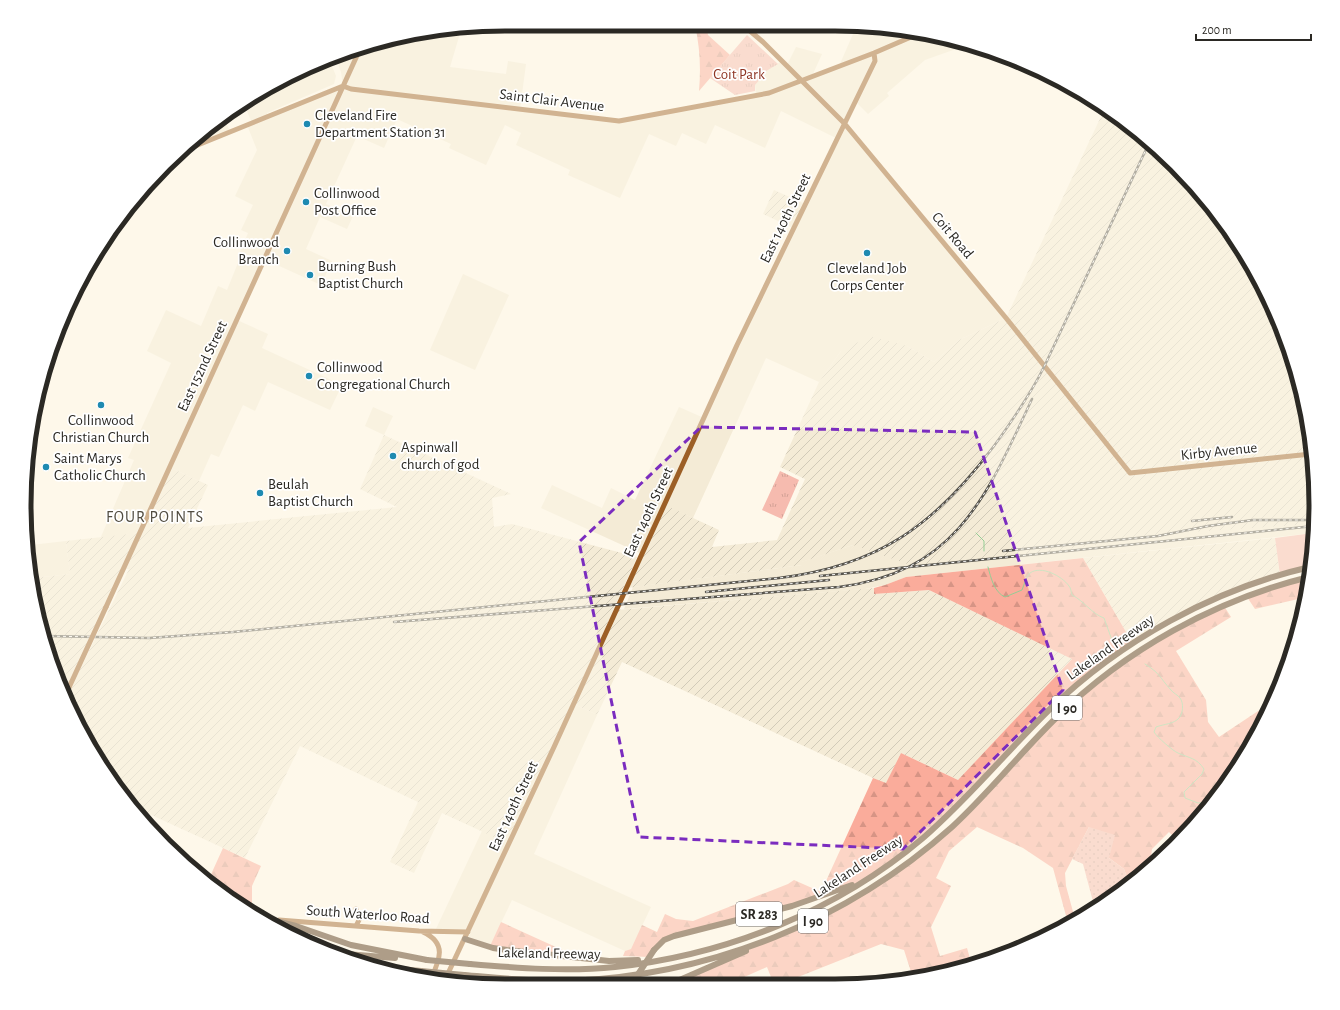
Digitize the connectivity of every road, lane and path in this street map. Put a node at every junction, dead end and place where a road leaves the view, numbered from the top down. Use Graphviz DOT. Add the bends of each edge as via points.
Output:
graph roads {
  1 [pos="750,31"];
  2 [pos="910,37"];
  3 [pos="874,53"];
  4 [pos="357,55"];
  5 [pos="801,80"];
  6 [pos="343,86"];
  7 [pos="844,123"];
  8 [pos="196,146"];
  9 [pos="1306,455"];
  10 [pos="1130,473"];
  11 [pos="1305,568"];
  12 [pos="1303,579"];
  13 [pos="68,689"];
  14 [pos="867,879"];
  15 [pos="356,909"];
  16 [pos="277,920"];
  17 [pos="282,922"];
  18 [pos="356,926"];
  19 [pos="418,930"];
  20 [pos="468,932"];
  21 [pos="465,939"];
  22 [pos="762,943"];
  23 [pos="355,955"];
  24 [pos="426,960"];
  25 [pos="662,960"];
  26 [pos="416,971"];
  27 [pos="432,973"];
  28 [pos="447,975"];
  29 [pos="533,979"];
  30 [pos="596,979"];
  31 [pos="635,979"];
  32 [pos="682,979"];
  1 -- 5 [label="street, Coit Road"];
  2 -- 3 [label="street, Saint Clair Avenue"];
  3 -- 5 [label="street, Saint Clair Avenue"];
  3 -- 7 [label="street, East 140th Street" via="875,61"];
  4 -- 6 [label="street, East 152nd Street"];
  5 -- 6 [label="street, Saint Clair Avenue" via="769,93 619,121"];
  5 -- 7 [label="street, Coit Road"];
  6 -- 8 [label="street, Saint Clair Avenue"];
  6 -- 13 [label="street, East 152nd Street, bridge"];
  7 -- 10 [label="street, Coit Road" via="1006,318"];
  7 -- 20 [label="street, East 140th Street" via="737,345"];
  9 -- 10 [label="street, Kirby Avenue"];
  11 -- 14 [label="highway, Lakeland Freeway / I 90" via="1216,598 1181,615 1111,659 1050,709 942,821"];
  12 -- 22 [label="highway, Lakeland Freeway / I 90" via="1222,607 1189,622 1142,650 1084,692 1058,715 975,804 910,862 818,919"];
  14 -- 25 [label="highway, Lakeland Freeway / I 90" via="813,910 773,928 721,946"];
  14 -- 31 [label="highway, SR 283, bridge" via="813,900 664,940 654,950"];
  15 -- 18 [label="street" via="360,920"];
  16 -- 18 [label="street, South Waterloo Road"];
  17 -- 24 [label="highway" via="351,945"];
  18 -- 19 [label="street, South Waterloo Road"];
  19 -- 20 [label="street, South Waterloo Road"];
  19 -- 27 [label="street" via="437,941 439,955"];
  20 -- 21 [label="street, East 140th Street"];
  21 -- 25 [label="highway" via="493,948 530,953 609,961"];
  21 -- 28 [label="street, East 140th Street"];
  22 -- 30 [label="highway, Lakeland Freeway / I 90, bridge" via="672,969"];
  22 -- 32 [label="highway, SR 283"];
  23 -- 24 [label="highway, Lakeland Freeway / I 90"];
  24 -- 25 [label="highway, Lakeland Freeway / I 90, bridge" via="531,969 613,967"];
  26 -- 29 [label="highway, Lakeland Freeway / I 90, bridge"];
}
